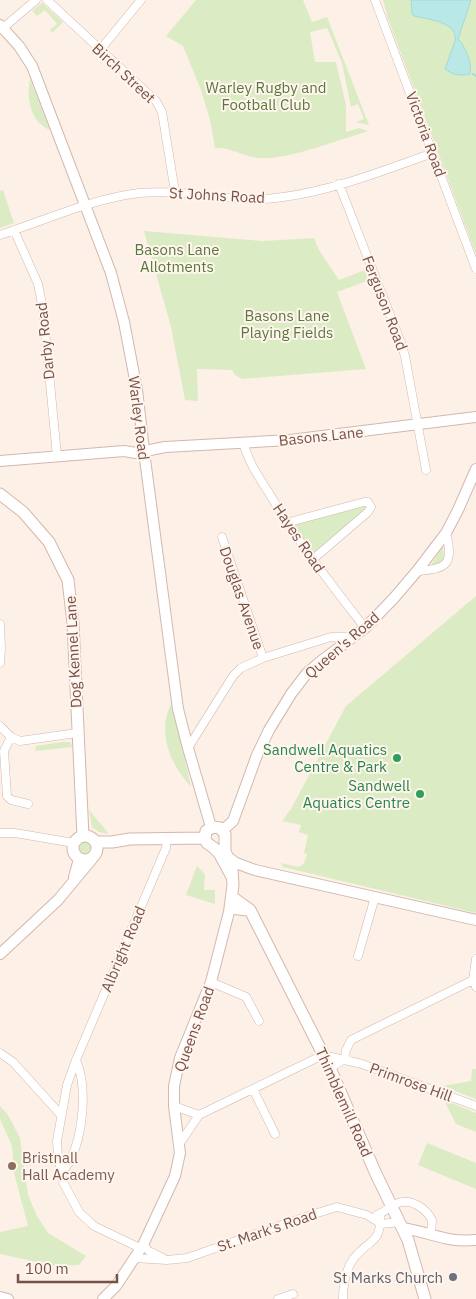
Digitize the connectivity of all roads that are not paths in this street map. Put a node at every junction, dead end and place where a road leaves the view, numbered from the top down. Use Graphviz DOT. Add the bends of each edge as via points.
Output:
graph roads {
  1 [pos="36,0"];
  2 [pos="46,0"];
  3 [pos="142,0"];
  4 [pos="375,0"];
  5 [pos="2,26"];
  6 [pos="100,50"];
  7 [pos="433,153"];
  8 [pos="339,184"];
  9 [pos="175,192"];
  10 [pos="86,205"];
  11 [pos="14,230"];
  12 [pos="0,234"];
  13 [pos="476,269"];
  14 [pos="476,417"];
  15 [pos="418,424"];
  16 [pos="243,442"];
  17 [pos="144,449"];
  18 [pos="57,456"];
  19 [pos="0,461"];
  20 [pos="476,469"];
  21 [pos="426,470"];
  22 [pos="0,494"];
  23 [pos="286,523"];
  24 [pos="446,533"];
  25 [pos="222,537"];
  26 [pos="312,560"];
  27 [pos="417,571"];
  28 [pos="0,624"];
  29 [pos="366,628"];
  30 [pos="352,636"];
  31 [pos="263,658"];
  32 [pos="0,663"];
  33 [pos="0,726"];
  34 [pos="77,733"];
  35 [pos="11,737"];
  36 [pos="188,748"];
  37 [pos="3,780"];
  38 [pos="28,804"];
  39 [pos="212,827"];
  40 [pos="0,833"];
  41 [pos="224,836"];
  42 [pos="167,837"];
  43 [pos="205,838"];
  44 [pos="79,840"];
  45 [pos="96,842"];
  46 [pos="112,842"];
  47 [pos="214,848"];
  48 [pos="228,857"];
  49 [pos="92,858"];
  50 [pos="79,859"];
  51 [pos="255,870"];
  52 [pos="232,878"];
  53 [pos="72,883"];
  54 [pos="376,897"];
  55 [pos="231,902"];
  56 [pos="476,920"];
  57 [pos="0,954"];
  58 [pos="358,956"];
  59 [pos="476,959"];
  60 [pos="211,982"];
  61 [pos="475,984"];
  62 [pos="259,1020"];
  63 [pos="0,1052"];
  64 [pos="323,1055"];
  65 [pos="345,1059"];
  66 [pos="76,1060"];
  67 [pos="330,1068"];
  68 [pos="253,1089"];
  69 [pos="174,1106"];
  70 [pos="476,1106"];
  71 [pos="61,1114"];
  72 [pos="199,1115"];
  73 [pos="275,1134"];
  74 [pos="180,1143"];
  75 [pos="61,1173"];
  76 [pos="393,1206"];
  77 [pos="380,1214"];
  78 [pos="368,1215"];
  79 [pos="381,1224"];
  80 [pos="401,1225"];
  81 [pos="429,1235"];
  82 [pos="408,1240"];
  83 [pos="476,1240"];
  84 [pos="142,1246"];
  85 [pos="134,1258"];
  86 [pos="167,1260"];
  87 [pos="116,1286"];
  88 [pos="284,1287"];
  89 [pos="0,1297"];
  90 [pos="285,1297"];
  91 [pos="8,1299"];
  92 [pos="103,1299"];
  93 [pos="113,1299"];
  94 [pos="343,1299"];
  95 [pos="425,1299"];
  1 -- 5 [label="street"];
  2 -- 6 [label="street, Birch Street"];
  3 -- 6 [label="street"];
  4 -- 7 [label="street, Victoria Road"];
  5 -- 10 [label="street, Warley Road" via="32,66"];
  6 -- 9 [label="street, Birch Street" via="151,95 162,112"];
  7 -- 8 [label="street, St Johns Road"];
  7 -- 13 [label="street, Victoria Road"];
  8 -- 9 [label="street, St Johns Road" via="303,194 261,200"];
  8 -- 15 [label="street, Ferguson Road" via="401,342"];
  9 -- 10 [label="street, St Johns Road" via="140,193"];
  10 -- 11 [label="street, St Johns Road"];
  10 -- 17 [label="street, Warley Road" via="111,273 124,322"];
  11 -- 12 [label="street, St Johns Road"];
  11 -- 18 [label="street, Darby Road" via="38,284 43,309"];
  14 -- 15 [label="street, Basons Lane"];
  15 -- 16 [label="street, Basons Lane" via="290,440"];
  15 -- 21 [label="street, Ferguson Road"];
  16 -- 17 [label="street, Basons Lane"];
  16 -- 23 [label="street, Hayes Road" via="248,459"];
  17 -- 18 [label="street, Basons Lane" via="136,446 124,451"];
  17 -- 36 [label="street, Warley Road" via="178,709"];
  18 -- 19 [label="street, Basons Lane"];
  20 -- 24 [label="street, Queen's Road"];
  22 -- 34 [label="main road, Dog Kennel Lane" via="23,512 49,542 68,580"];
  23 -- 26 [label="street, Hayes Road"];
  23 -- 26 [label="street" via="364,502 370,504 372,507 368,512"];
  24 -- 27 [label="street, Queen's Road"];
  24 -- 27 [label="street, Queen's Road" via="446,564 441,568"];
  25 -- 31 [label="street, Douglas Avenue"];
  26 -- 29 [label="street, Hayes Road"];
  27 -- 29 [label="street, Queen's Road"];
  28 -- 32 [label="street"];
  29 -- 30 [label="street, Queen's Road"];
  30 -- 31 [label="street" via="331,636"];
  30 -- 41 [label="street, Queen's Road" via="307,673 285,702 257,754"];
  31 -- 36 [label="street" via="233,676"];
  33 -- 35 [label="street"];
  34 -- 35 [label="street" via="20,741"];
  34 -- 44 [label="main road, Dog Kennel Lane"];
  35 -- 37 [label="street" via="4,752"];
  36 -- 39 [label="street, Warley Road"];
  37 -- 38 [label="street" via="11,800"];
  39 -- 41 [label="main road" via="217,826"];
  39 -- 43 [label="main road" via="206,831"];
  40 -- 44 [label="street"];
  41 -- 47 [label="main road" via="222,845"];
  41 -- 48 [label="main road"];
  42 -- 43 [label="main road"];
  42 -- 46 [label="main road"];
  42 -- 66 [label="street, Albright Road" via="166,848"];
  43 -- 47 [label="main road" via="207,844"];
  44 -- 45 [label="main road" via="89,837"];
  44 -- 50 [label="main road" via="74,852"];
  45 -- 46 [label="main road"];
  45 -- 49 [label="main road" via="97,853"];
  46 -- 49 [label="main road"];
  47 -- 52 [label="main road" via="226,863"];
  48 -- 51 [label="street"];
  48 -- 52 [label="main road"];
  49 -- 50 [label="main road"];
  49 -- 53 [label="street"];
  50 -- 53 [label="street"];
  51 -- 52 [label="street"];
  51 -- 54 [label="street"];
  52 -- 55 [label="main road"];
  53 -- 57 [label="street"];
  54 -- 56 [label="street"];
  54 -- 58 [label="street"];
  55 -- 60 [label="street, Queens Road"];
  55 -- 64 [label="main road, Thimblemill Road" via="250,910"];
  59 -- 61 [label="street"];
  60 -- 62 [label="street" via="246,997"];
  60 -- 69 [label="street, Queens Road" via="180,1058"];
  61 -- 65 [label="street" via="351,1040"];
  63 -- 71 [label="street"];
  64 -- 65 [label="street, Primrose Hill"];
  64 -- 67 [label="main road, Thimblemill Road"];
  64 -- 68 [label="street"];
  65 -- 67 [label="street"];
  65 -- 70 [label="street, Primrose Hill"];
  66 -- 71 [label="street, Albright Road"];
  66 -- 75 [label="street" via="81,1085 80,1128 70,1162"];
  67 -- 76 [label="main road, Thimblemill Road"];
  68 -- 72 [label="street"];
  68 -- 73 [label="street"];
  69 -- 72 [label="street"];
  69 -- 74 [label="street, Queens Road"];
  71 -- 75 [label="street, Albright Road" via="57,1141"];
  72 -- 74 [label="street"];
  74 -- 84 [label="street, Queens Road" via="176,1176"];
  75 -- 84 [label="street, Albright Road" via="79,1212 94,1226"];
  76 -- 77 [label="street, St. Mark's Road"];
  76 -- 80 [label="main road, Thimblemill Road"];
  76 -- 81 [label="street" via="404,1202 423,1209 432,1220"];
  77 -- 78 [label="street, St. Mark's Road"];
  77 -- 79 [label="street"];
  78 -- 79 [label="street, St. Mark's Road"];
  78 -- 86 [label="street, St. Mark's Road" via="337,1207 312,1210 186,1258"];
  79 -- 80 [label="street"];
  79 -- 94 [label="street" via="378,1236 350,1265"];
  80 -- 81 [label="street"];
  80 -- 82 [label="main road, Thimblemill Road"];
  81 -- 82 [label="street"];
  81 -- 83 [label="street" via="448,1240"];
  82 -- 95 [label="main road, Thimblemill Road"];
  84 -- 85 [label="street, Queens Road"];
  84 -- 86 [label="street"];
  85 -- 86 [label="street, St. Mark's Road"];
  85 -- 87 [label="street, Queens Road"];
  87 -- 92 [label="street, Queens Road"];
  87 -- 93 [label="street, Queens Road"];
  88 -- 90 [label="street"];
  89 -- 91 [label="street"];
}
